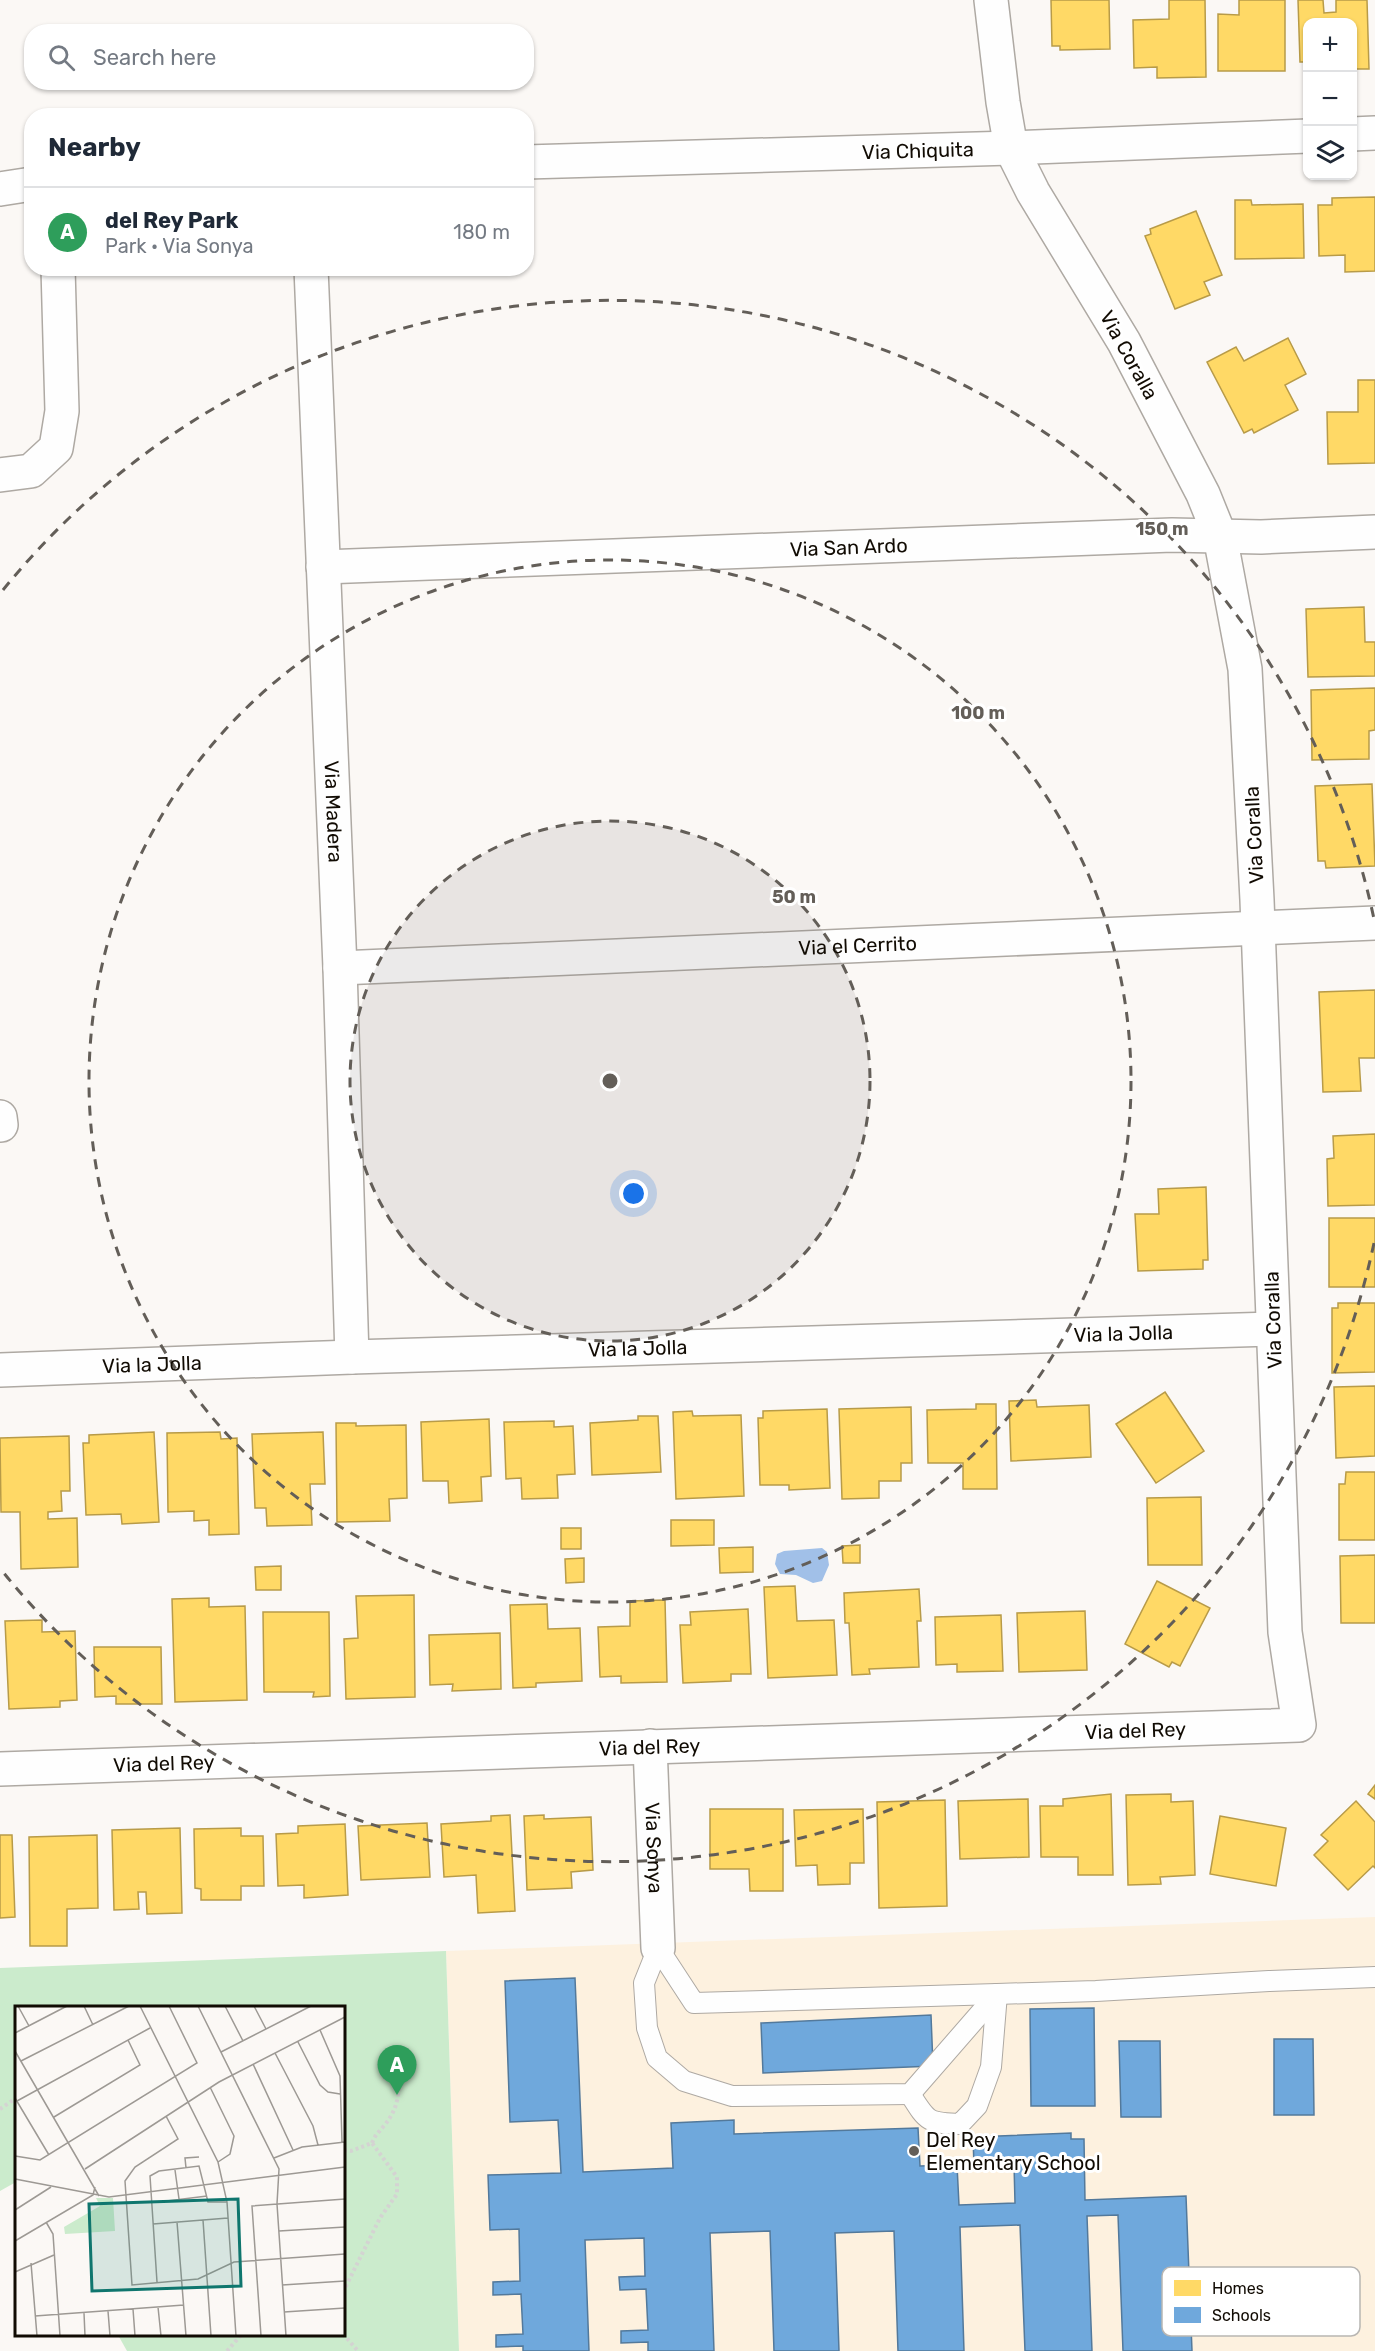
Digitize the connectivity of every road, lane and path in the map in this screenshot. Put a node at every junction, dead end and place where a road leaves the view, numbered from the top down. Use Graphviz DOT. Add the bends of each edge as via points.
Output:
graph roads {
  1 [pos="991,0"];
  2 [pos="1375,133"];
  3 [pos="1357,134"];
  4 [pos="1303,136"];
  5 [pos="1011,148"];
  6 [pos="534,162"];
  7 [pos="24,185"];
  8 [pos="0,189"];
  9 [pos="58,276"];
  10 [pos="311,276"];
  11 [pos="0,475"];
  12 [pos="1375,532"];
  13 [pos="1221,536"];
  14 [pos="323,567"];
  15 [pos="1375,924"];
  16 [pos="1258,928"];
  17 [pos="340,968"];
  18 [pos="0,1117"];
  19 [pos="1,1125"];
  20 [pos="1273,1329"];
  21 [pos="352,1357"];
  22 [pos="0,1370"];
  23 [pos="1299,1725"];
  24 [pos="650,1746"];
  25 [pos="0,1768"];
  26 [pos="658,1948"];
  27 [pos="1375,1977"];
  28 [pos="997,1994"];
  29 [pos="399,2082"];
  30 [pos="910,2094"];
  31 [pos="15,2099"];
  32 [pos="0,2109"];
  33 [pos="372,2143"];
  34 [pos="345,2150"];
  35 [pos="345,2288"];
  36 [pos="240,2336"];
  37 [pos="345,2336"];
  38 [pos="227,2351"];
  39 [pos="358,2351"];
  1 -- 5 [label="street, Via Coralla"];
  2 -- 3 [label="street"];
  4 -- 5 [label="street, Via Chiquita"];
  5 -- 6 [label="street, Via Chiquita"];
  5 -- 13 [label="street, Via Coralla" via="1033,192 1124,342"];
  7 -- 8 [label="street"];
  9 -- 11 [label="street" via="62,411 56,448 31,471"];
  10 -- 14 [label="street, Via Madera"];
  12 -- 13 [label="street, Via San Ardo"];
  13 -- 14 [label="street, Via San Ardo"];
  13 -- 16 [label="street, Via Coralla" via="1245,669"];
  14 -- 17 [label="street, Via Madera"];
  15 -- 16 [label="street, Via el Cerrito"];
  16 -- 17 [label="street, Via el Cerrito"];
  16 -- 20 [label="street, Via Coralla"];
  17 -- 21 [label="street, Via Madera"];
  18 -- 19 [label="street"];
  20 -- 21 [label="street, Via la Jolla"];
  20 -- 23 [label="street, Via Coralla" via="1285,1632"];
  21 -- 22 [label="street, Via la Jolla"];
  23 -- 24 [label="street, Via del Rey"];
  24 -- 25 [label="street, Via del Rey"];
  24 -- 26 [label="street, Via Sonya"];
  26 -- 28 [label="lane" via="694,2003"];
  26 -- 30 [label="lane" via="644,1983 647,2028 657,2058 684,2080 732,2096"];
  27 -- 28 [label="lane"];
  28 -- 30 [label="lane"];
  28 -- 30 [label="lane" via="991,2067 977,2106 960,2124 941,2124 925,2118"];
  29 -- 33 [label="path" via="399,2099 393,2114"];
  31 -- 32 [label="path"];
  33 -- 34 [label="path"];
  33 -- 35 [label="path" via="397,2177 397,2194 380,2218"];
  36 -- 38 [label="path"];
  37 -- 39 [label="path"];
}
